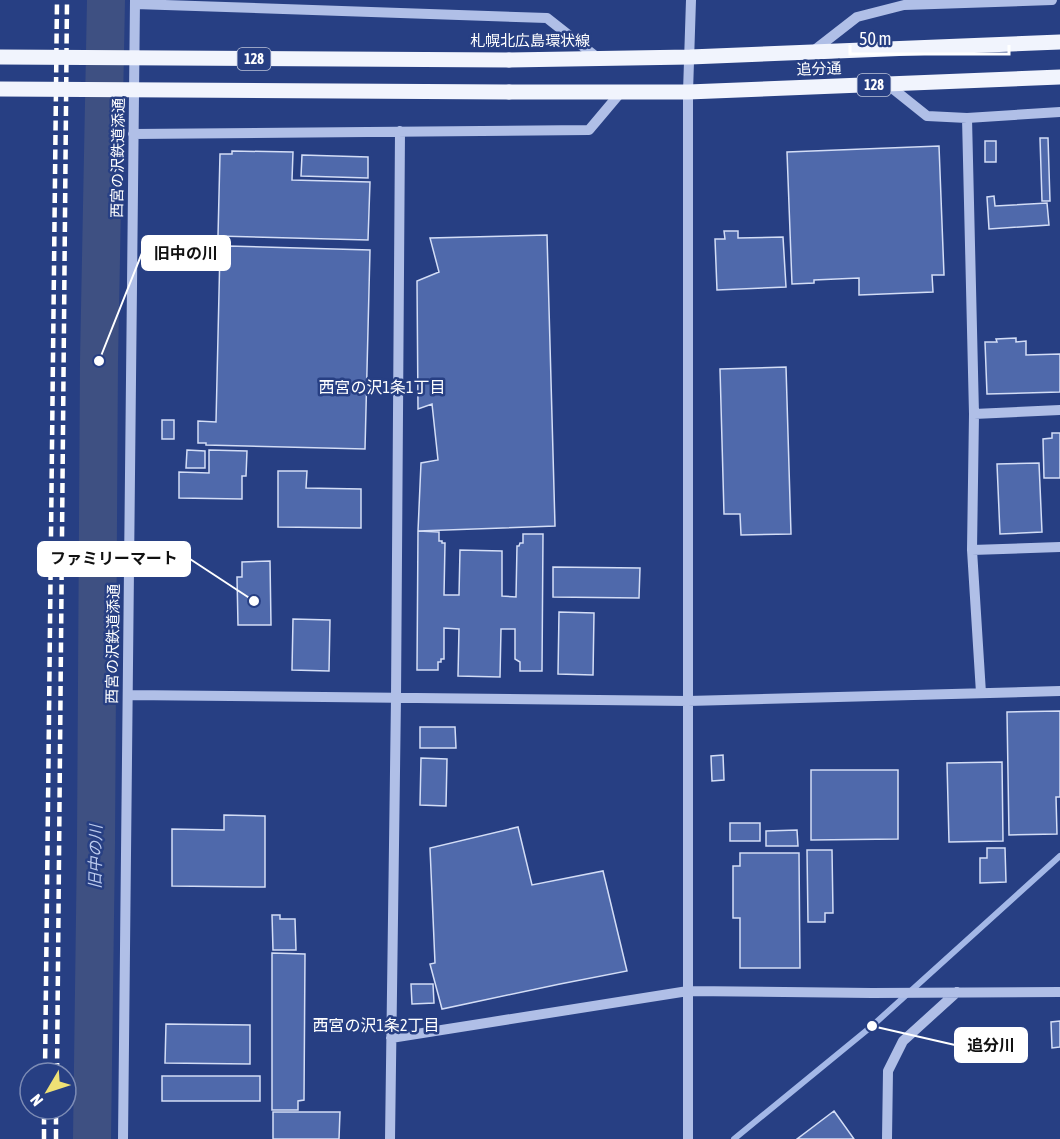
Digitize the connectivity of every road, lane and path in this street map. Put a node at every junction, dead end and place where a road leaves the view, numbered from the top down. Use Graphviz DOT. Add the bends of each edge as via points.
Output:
graph roads {
  1 [pos="691,0"];
  2 [pos="1052,0"];
  3 [pos="135,2"];
  4 [pos="1060,42"];
  5 [pos="812,52"];
  6 [pos="0,57"];
  7 [pos="690,57"];
  8 [pos="599,58"];
  9 [pos="1060,77"];
  10 [pos="886,84"];
  11 [pos="0,89"];
  12 [pos="621,92"];
  13 [pos="688,92"];
  14 [pos="1060,112"];
  15 [pos="967,118"];
  16 [pos="400,131"];
  17 [pos="133,134"];
  18 [pos="1060,410"];
  19 [pos="974,414"];
  20 [pos="1060,547"];
  21 [pos="972,550"];
  22 [pos="1060,690"];
  23 [pos="981,693"];
  24 [pos="128,695"];
  25 [pos="396,698"];
  26 [pos="688,701"];
  27 [pos="688,991"];
  28 [pos="957,992"];
  29 [pos="1060,992"];
  30 [pos="391,1038"];
  31 [pos="123,1139"];
  32 [pos="390,1139"];
  33 [pos="688,1139"];
  34 [pos="887,1139"];
  1 -- 7 [label="street"];
  2 -- 5 [label="street" via="904,5 857,17"];
  3 -- 8 [label="street" via="547,18"];
  3 -- 17 [label="street, 西宮の沢鉄道添通"];
  4 -- 5 [label="main road, 札幌北広島環状線 / 128"];
  5 -- 7 [label="main road, 札幌北広島環状線 / 128"];
  6 -- 8 [label="main road, 札幌北広島環状線 / 128, bridge"];
  7 -- 8 [label="main road, 札幌北広島環状線 / 128"];
  7 -- 13 [label="street"];
  9 -- 10 [label="main road, 追分通 / 128"];
  10 -- 13 [label="main road, 追分通 / 128"];
  10 -- 15 [label="street" via="927,116"];
  11 -- 12 [label="main road, 128, bridge"];
  12 -- 13 [label="main road, 128"];
  12 -- 16 [label="street" via="589,130"];
  13 -- 26 [label="street"];
  14 -- 15 [label="street"];
  15 -- 19 [label="street"];
  16 -- 17 [label="street"];
  16 -- 25 [label="street"];
  17 -- 24 [label="street, 西宮の沢鉄道添通"];
  18 -- 19 [label="street"];
  19 -- 21 [label="street"];
  20 -- 21 [label="street"];
  21 -- 23 [label="street"];
  22 -- 23 [label="street"];
  23 -- 26 [label="street"];
  24 -- 25 [label="street"];
  24 -- 31 [label="street, 西宮の沢鉄道添通"];
  25 -- 26 [label="street"];
  25 -- 30 [label="street"];
  26 -- 27 [label="street"];
  27 -- 28 [label="street"];
  27 -- 30 [label="street"];
  27 -- 33 [label="street"];
  28 -- 29 [label="street"];
  28 -- 34 [label="street" via="903,1041 888,1071"];
  30 -- 32 [label="street"];
}
